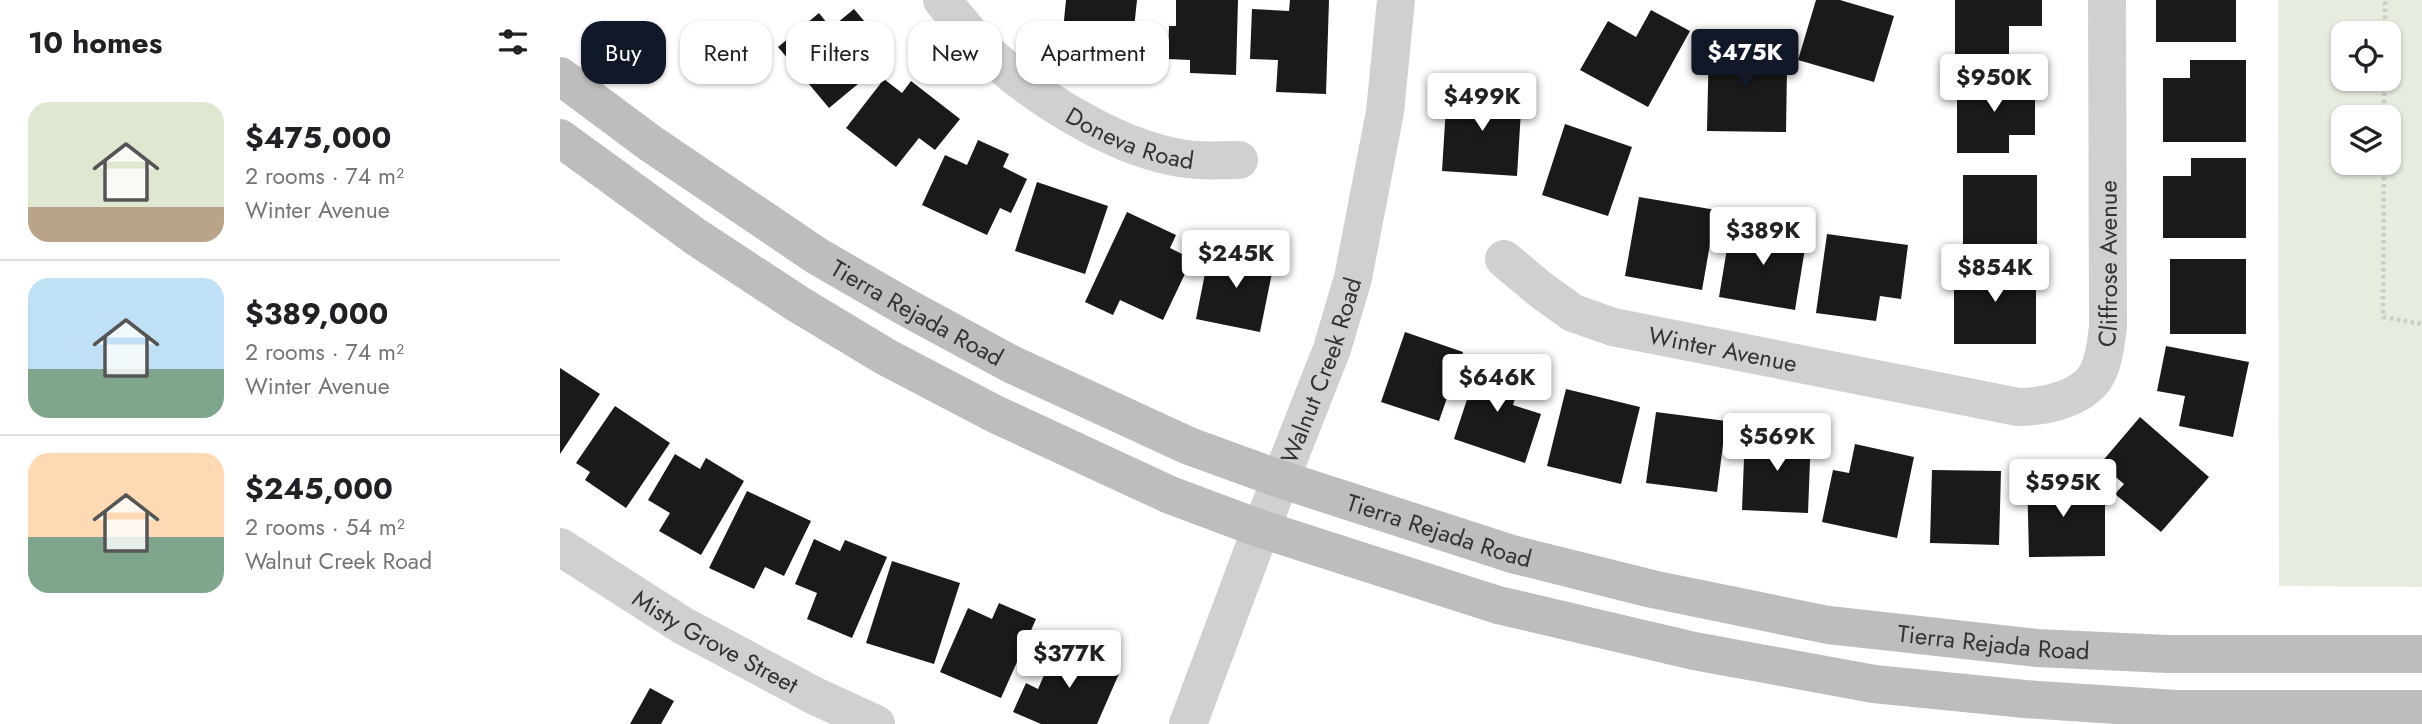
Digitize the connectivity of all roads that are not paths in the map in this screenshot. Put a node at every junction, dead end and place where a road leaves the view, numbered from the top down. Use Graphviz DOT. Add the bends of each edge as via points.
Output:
graph roads {
  1 [pos="942,0"];
  2 [pos="1396,0"];
  3 [pos="2107,0"];
  4 [pos="560,76"];
  5 [pos="560,138"];
  6 [pos="1239,160"];
  7 [pos="1504,259"];
  8 [pos="1958,395"];
  9 [pos="1280,479"];
  10 [pos="1261,529"];
  11 [pos="560,547"];
  12 [pos="2422,654"];
  13 [pos="2422,709"];
  14 [pos="876,724"];
  15 [pos="1188,724"];
  1 -- 6 [label="street, Doneva Road" via="999,63 1114,138 1182,159"];
  2 -- 9 [label="street, Walnut Creek Road" via="1385,113 1353,278 1332,349"];
  3 -- 8 [label="street, Cliffrose Avenue" via="2108,327 2098,373 2068,398 2041,407"];
  4 -- 9 [label="main road, Tierra Rejada Road" via="817,256 902,305 1095,404 1189,446"];
  5 -- 10 [label="main road" via="696,237 886,357 1076,454"];
  7 -- 8 [label="street, Winter Avenue" via="1573,313 1613,327"];
  9 -- 10 [label="street, Walnut Creek Road"];
  9 -- 12 [label="main road, Tierra Rejada Road" via="1512,554 1828,625 2115,652"];
  10 -- 13 [label="main road" via="1499,605 1694,651 1874,684 2176,709"];
  10 -- 15 [label="street, Walnut Creek Road"];
  11 -- 14 [label="street, Misty Grove Street" via="682,625"];
}
